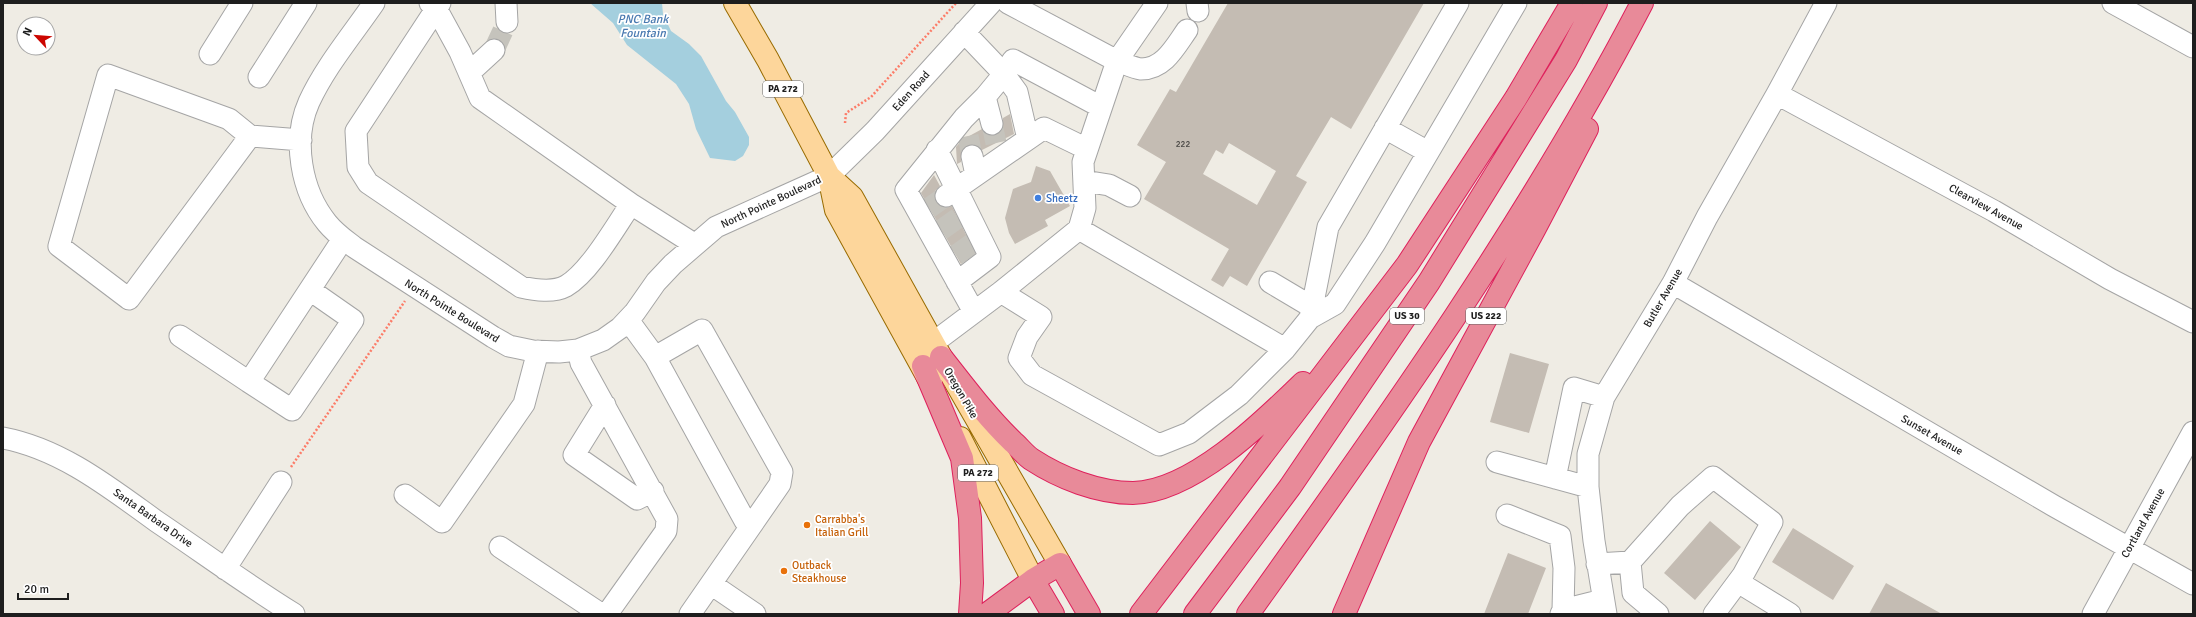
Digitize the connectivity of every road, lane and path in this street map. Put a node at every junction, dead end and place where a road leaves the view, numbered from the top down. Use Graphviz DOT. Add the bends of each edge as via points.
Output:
graph roads {
  1 [pos="242,3"];
  2 [pos="306,3"];
  3 [pos="374,3"];
  4 [pos="735,3"];
  5 [pos="956,3"];
  6 [pos="991,3"];
  7 [pos="1008,3"];
  8 [pos="1157,3"];
  9 [pos="1458,3"];
  10 [pos="1516,3"];
  11 [pos="1572,3"];
  12 [pos="1596,3"];
  13 [pos="1826,3"];
  14 [pos="2113,3"];
  15 [pos="435,5"];
  16 [pos="1637,12"];
  17 [pos="1187,30"];
  18 [pos="964,32"];
  19 [pos="2193,47"];
  20 [pos="494,50"];
  21 [pos="210,54"];
  22 [pos="1117,61"];
  23 [pos="469,73"];
  24 [pos="1004,74"];
  25 [pos="259,77"];
  26 [pos="1777,94"];
  27 [pos="985,97"];
  28 [pos="1101,107"];
  29 [pos="845,123"];
  30 [pos="1385,128"];
  31 [pos="250,136"];
  32 [pos="1028,139"];
  33 [pos="300,140"];
  34 [pos="996,142"];
  35 [pos="970,146"];
  36 [pos="1087,149"];
  37 [pos="937,150"];
  38 [pos="1428,152"];
  39 [pos="829,176"];
  40 [pos="1084,181"];
  41 [pos="951,192"];
  42 [pos="1130,196"];
  43 [pos="631,204"];
  44 [pos="1079,229"];
  45 [pos="344,239"];
  46 [pos="694,244"];
  47 [pos="1407,265"];
  48 [pos="957,282"];
  49 [pos="1270,282"];
  50 [pos="1672,283"];
  51 [pos="415,288"];
  52 [pos="310,290"];
  53 [pos="1001,292"];
  54 [pos="974,312"];
  55 [pos="1311,313"];
  56 [pos="628,320"];
  57 [pos="2193,322"];
  58 [pos="180,336"];
  59 [pos="1285,349"];
  60 [pos="578,350"];
  61 [pos="538,351"];
  62 [pos="932,355"];
  63 [pos="655,357"];
  64 [pos="249,382"];
  65 [pos="1604,397"];
  66 [pos="605,405"];
  67 [pos="2193,432"];
  68 [pos="3,438"];
  69 [pos="1497,462"];
  70 [pos="1555,478"];
  71 [pos="281,482"];
  72 [pos="1588,487"];
  73 [pos="653,490"];
  74 [pos="405,495"];
  75 [pos="1507,515"];
  76 [pos="751,526"];
  77 [pos="500,547"];
  78 [pos="2130,548"];
  79 [pos="1630,562"];
  80 [pos="1060,564"];
  81 [pos="1597,564"];
  82 [pos="225,569"];
  83 [pos="1033,580"];
  84 [pos="1738,582"];
  85 [pos="711,584"];
  86 [pos="2193,584"];
  87 [pos="1605,607"];
  88 [pos="1147,608"];
  89 [pos="1562,612"];
  90 [pos="294,614"];
  91 [pos="601,614"];
  92 [pos="607,614"];
  93 [pos="690,614"];
  94 [pos="755,614"];
  95 [pos="970,614"];
  96 [pos="987,614"];
  97 [pos="1053,614"];
  98 [pos="1089,614"];
  99 [pos="1195,614"];
  100 [pos="1248,614"];
  101 [pos="1344,614"];
  102 [pos="1658,614"];
  103 [pos="1714,614"];
  104 [pos="1790,614"];
  105 [pos="2093,614"];
  1 -- 21 [label="street"];
  2 -- 25 [label="street"];
  3 -- 33 [label="street, North Pointe Boulevard" via="309,103"];
  4 -- 39 [label="main road, Oregon Pike / PA 272"];
  5 -- 29 [label="path" via="872,97 846,113"];
  6 -- 18 [label="street, Eden Road"];
  7 -- 22 [label="street"];
  8 -- 22 [label="street"];
  9 -- 30 [label="street"];
  10 -- 38 [label="street"];
  11 -- 47 [label="highway" via="1516,98"];
  12 -- 99 [label="highway, US 30" via="1566,60 1429,282 1290,487"];
  13 -- 26 [label="street, Butler Avenue"];
  14 -- 19 [label="street"];
  15 -- 23 [label="street"];
  15 -- 43 [label="street" via="356,131 358,167 368,183 521,287 534,290 566,286 585,270"];
  16 -- 100 [label="highway" via="1534,189 1444,333"];
  16 -- 101 [label="highway, US 222" via="1587,127 1419,442"];
  17 -- 22 [label="street" via="1166,59 1154,67 1140,69"];
  18 -- 24 [label="street"];
  18 -- 39 [label="street, Eden Road" via="875,132"];
  20 -- 23 [label="street"];
  22 -- 28 [label="street"];
  23 -- 43 [label="street" via="480,98"];
  24 -- 27 [label="street"];
  24 -- 28 [label="street" via="1013,60"];
  24 -- 32 [label="street" via="1017,92"];
  26 -- 50 [label="street, Butler Avenue"];
  26 -- 57 [label="street, Clearview Avenue" via="1994,211 2110,279"];
  27 -- 34 [label="street"];
  27 -- 35 [label="street"];
  28 -- 36 [label="street"];
  30 -- 38 [label="street"];
  30 -- 55 [label="street" via="1328,227"];
  31 -- 31 [label="street" via="229,119 108,75 59,246 129,299"];
  31 -- 33 [label="street"];
  32 -- 34 [label="street"];
  32 -- 36 [label="street" via="1044,128"];
  33 -- 45 [label="street, North Pointe Boulevard" via="304,172 312,199 327,223"];
  34 -- 35 [label="street"];
  35 -- 37 [label="street"];
  35 -- 41 [label="street"];
  36 -- 40 [label="street" via="1082,162"];
  37 -- 41 [label="street"];
  37 -- 48 [label="street" via="906,190 925,212 951,258"];
  38 -- 55 [label="street" via="1375,243 1335,304"];
  39 -- 46 [label="street, North Pointe Boulevard" via="716,227"];
  39 -- 62 [label="main road, Oregon Pike / PA 272" via="836,210"];
  40 -- 42 [label="street" via="1109,185"];
  40 -- 44 [label="street" via="1085,208"];
  41 -- 48 [label="street" via="977,241 990,257"];
  43 -- 46 [label="street"];
  44 -- 53 [label="street"];
  44 -- 59 [label="street"];
  45 -- 51 [label="street, North Pointe Boulevard"];
  45 -- 52 [label="street"];
  46 -- 56 [label="street, North Pointe Boulevard" via="656,282"];
  47 -- 62 [label="highway" via="1314,372 1261,425 1192,474 1164,486 1134,493 1085,485 1030,458"];
  47 -- 88 [label="highway"];
  48 -- 54 [label="street"];
  49 -- 55 [label="street"];
  50 -- 65 [label="street, Butler Avenue"];
  50 -- 78 [label="street, Sunset Avenue"];
  51 -- 61 [label="street, North Pointe Boulevard" via="509,346"];
  51 -- 71 [label="path"];
  52 -- 64 [label="street"];
  52 -- 64 [label="street" via="353,320 292,410"];
  53 -- 54 [label="street"];
  53 -- 59 [label="street" via="1042,317 1027,338 1019,358 1032,375 1159,445 1189,433 1239,395"];
  54 -- 62 [label="street"];
  55 -- 59 [label="street"];
  56 -- 60 [label="street, North Pointe Boulevard" via="603,340"];
  56 -- 63 [label="street"];
  58 -- 64 [label="street"];
  60 -- 61 [label="street, North Pointe Boulevard"];
  60 -- 66 [label="street" via="581,363"];
  61 -- 74 [label="street" via="524,404 442,522"];
  62 -- 80 [label="main road, Oregon Pike / PA 272"];
  62 -- 83 [label="main road, Oregon Pike / PA 272"];
  62 -- 95 [label="highway" via="962,458 970,518"];
  63 -- 76 [label="street" via="745,522"];
  63 -- 76 [label="street" via="702,330 782,472 780,484"];
  65 -- 70 [label="street" via="1574,388"];
  65 -- 72 [label="street, Butler Avenue" via="1588,454"];
  66 -- 73 [label="street"];
  66 -- 73 [label="street" via="574,455 636,499"];
  67 -- 78 [label="street, Cortland Avenue"];
  68 -- 82 [label="street, Santa Barbara Drive" via="37,448 91,475"];
  69 -- 70 [label="street"];
  70 -- 72 [label="street"];
  71 -- 82 [label="street"];
  72 -- 81 [label="street, Butler Avenue"];
  73 -- 92 [label="street" via="667,519 666,531"];
  75 -- 89 [label="street" via="1560,536 1564,568"];
  76 -- 85 [label="street"];
  77 -- 91 [label="street"];
  78 -- 86 [label="street, Sunset Avenue"];
  78 -- 105 [label="street, Cortland Avenue"];
  79 -- 81 [label="street"];
  79 -- 84 [label="street" via="1680,506 1713,477 1772,522"];
  79 -- 102 [label="street" via="1633,593"];
  80 -- 83 [label="highway"];
  80 -- 98 [label="highway, Oregon Pike / PA 272"];
  81 -- 87 [label="street, Butler Avenue"];
  82 -- 90 [label="street, Santa Barbara Drive"];
  83 -- 96 [label="highway"];
  83 -- 97 [label="highway, Oregon Pike / PA 272"];
  84 -- 103 [label="street"];
  84 -- 104 [label="street"];
  85 -- 93 [label="street"];
  85 -- 94 [label="street"];
  87 -- 89 [label="street"];
}
